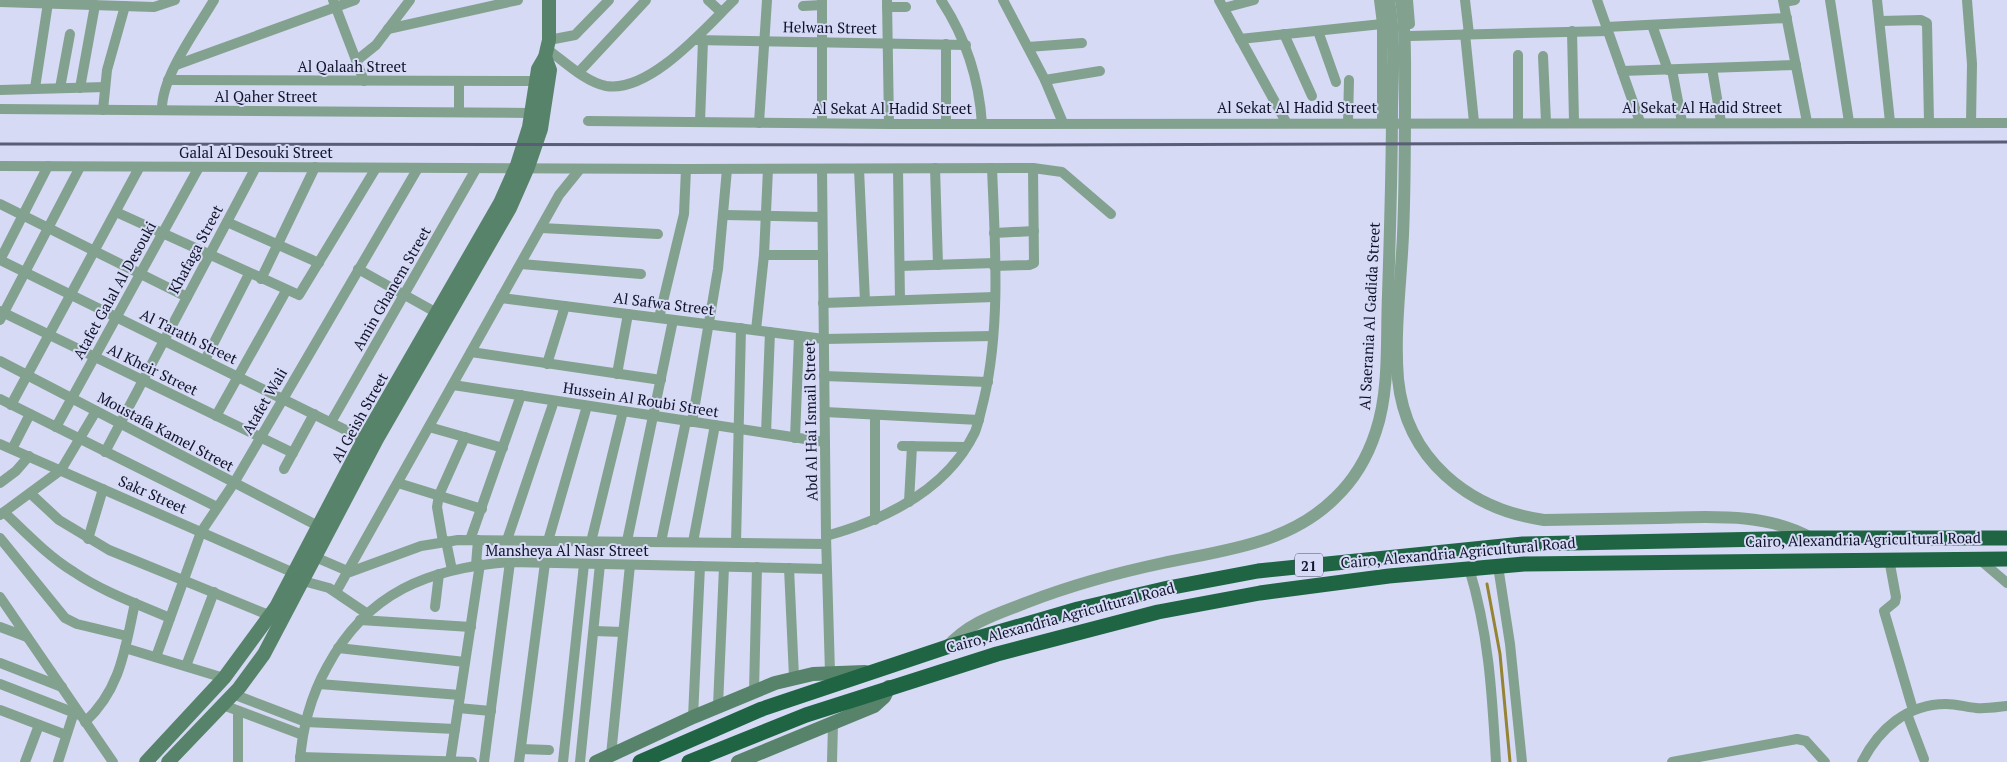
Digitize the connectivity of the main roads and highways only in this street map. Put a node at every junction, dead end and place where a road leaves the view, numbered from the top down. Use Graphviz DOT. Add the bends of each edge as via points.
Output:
graph roads {
  1 [pos="549,0"];
  2 [pos="547,49"];
  3 [pos="535,128"];
  4 [pos="515,185"];
  5 [pos="2007,538"];
  6 [pos="310,554"];
  7 [pos="2007,558"];
  8 [pos="299,577"];
  9 [pos="868,672"];
  10 [pos="889,687"];
  11 [pos="755,758"];
  12 [pos="146,762"];
  13 [pos="168,762"];
  14 [pos="596,762"];
  15 [pos="640,762"];
  16 [pos="689,762"];
  17 [pos="738,762"];
  1 -- 2 [label="main road, Al Geish Street"];
  2 -- 3 [label="main road, Al Geish Street" via="550,70"];
  2 -- 3 [label="main road, Al Geish Street" via="536,81 532,113"];
  3 -- 4 [label="main road, Al Geish Street"];
  4 -- 6 [label="main road, Al Geish Street" via="498,230"];
  4 -- 6 [label="main road, Al Geish Street" via="364,439 318,526"];
  5 -- 9 [label="highway, Cairo, Alexandria Agricultural Road / 21" via="1523,544 1258,570 1078,609"];
  6 -- 8 [label="main road, Al Geish Street"];
  7 -- 10 [label="highway, Cairo, Alexandria Agricultural Road / 21" via="1602,562 1469,568 1260,593 1158,612 1051,639"];
  8 -- 12 [label="main road, Al Geish Street" via="224,678"];
  8 -- 13 [label="main road, Al Geish Street" via="264,654 228,699"];
  9 -- 14 [label="main road" via="794,677 754,690"];
  9 -- 15 [label="highway, Cairo, Alexandria Agricultural Road / 21" via="762,708"];
  10 -- 11 [label="main road" via="874,706"];
  10 -- 16 [label="highway, Cairo, Alexandria Agricultural Road / 21" via="806,715"];
  11 -- 17 [label="main road"];
}
